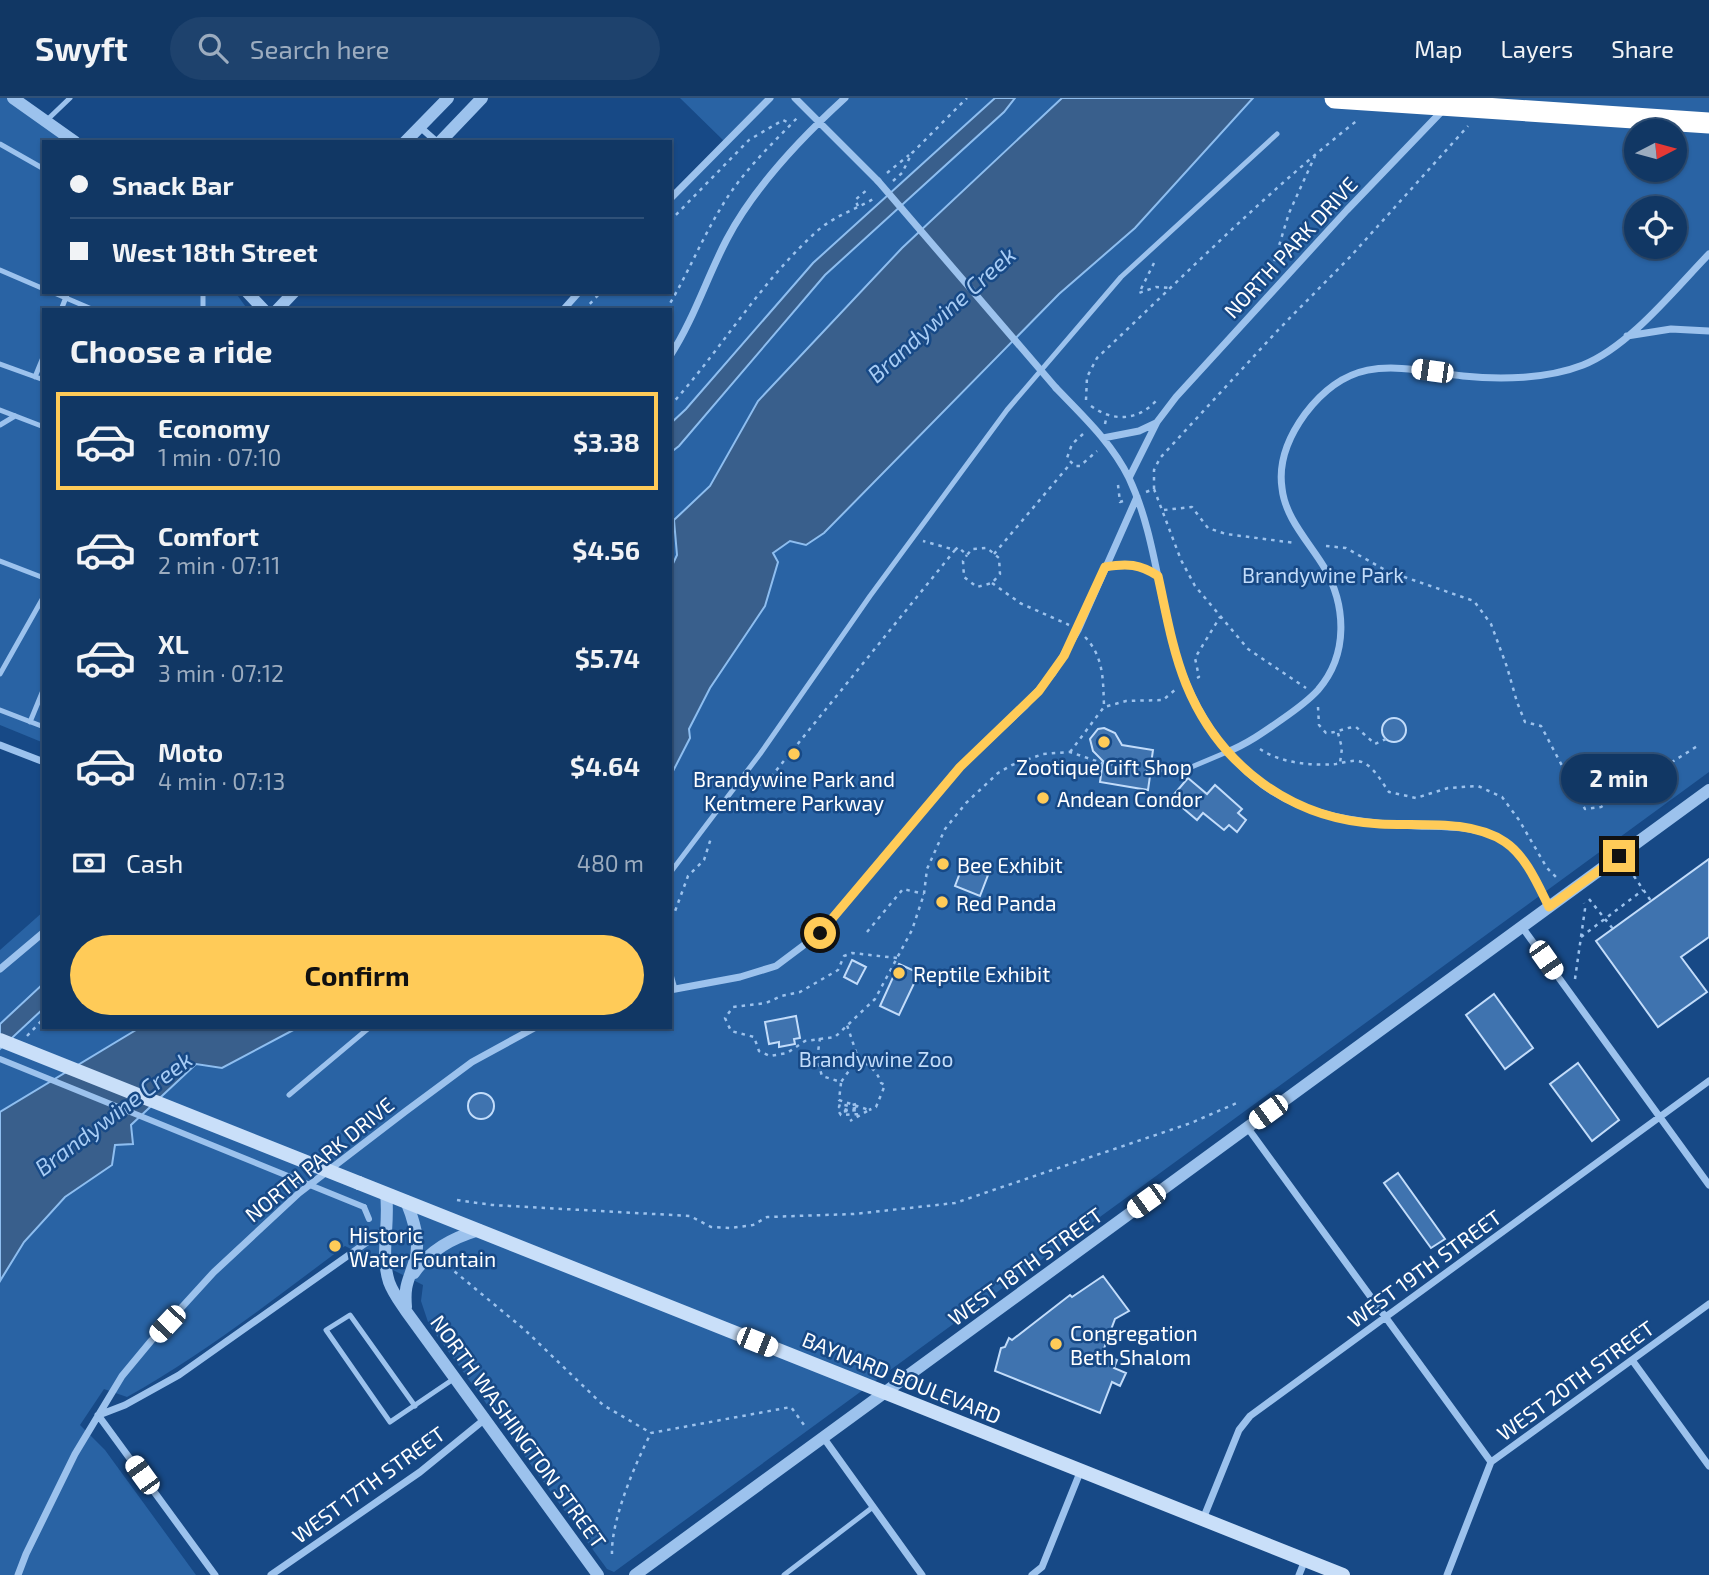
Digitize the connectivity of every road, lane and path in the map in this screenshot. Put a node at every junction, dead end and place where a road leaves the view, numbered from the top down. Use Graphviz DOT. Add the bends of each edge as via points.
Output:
graph roads {
  1 [pos="13,98"];
  2 [pos="70,98"];
  3 [pos="448,98"];
  4 [pos="482,98"];
  5 [pos="770,98"];
  6 [pos="794,98"];
  7 [pos="845,98"];
  8 [pos="967,98"];
  9 [pos="1335,98"];
  10 [pos="1454,98"];
  11 [pos="1367,113"];
  12 [pos="46,121"];
  13 [pos="819,122"];
  14 [pos="1709,123"];
  15 [pos="1468,126"];
  16 [pos="420,127"];
  17 [pos="1277,134"];
  18 [pos="72,140"];
  19 [pos="407,140"];
  20 [pos="436,140"];
  21 [pos="440,140"];
  22 [pos="0,144"];
  23 [pos="1317,152"];
  24 [pos="912,153"];
  25 [pos="42,168"];
  26 [pos="878,181"];
  27 [pos="890,184"];
  28 [pos="882,192"];
  29 [pos="672,197"];
  30 [pos="858,206"];
  31 [pos="672,218"];
  32 [pos="1149,252"];
  33 [pos="1709,254"];
  34 [pos="0,270"];
  35 [pos="42,288"];
  36 [pos="1171,288"];
  37 [pos="292,294"];
  38 [pos="577,294"];
  39 [pos="599,294"];
  40 [pos="67,295"];
  41 [pos="90,308"];
  42 [pos="279,308"];
  43 [pos="565,308"];
  44 [pos="586,308"];
  45 [pos="667,308"];
  46 [pos="1238,309"];
  47 [pos="1709,331"];
  48 [pos="1627,336"];
  49 [pos="672,353"];
  50 [pos="42,360"];
  51 [pos="0,364"];
  52 [pos="35,377"];
  53 [pos="42,379"];
  54 [pos="1078,394"];
  55 [pos="1159,399"];
  56 [pos="1086,402"];
  57 [pos="672,404"];
  58 [pos="0,410"];
  59 [pos="15,416"];
  60 [pos="1157,422"];
  61 [pos="0,425"];
  62 [pos="42,426"];
  63 [pos="1103,438"];
  64 [pos="1090,442"];
  65 [pos="1103,457"];
  66 [pos="1071,463"];
  67 [pos="1129,478"];
  68 [pos="1117,482"];
  69 [pos="1154,489"];
  70 [pos="1137,497"];
  71 [pos="1119,502"];
  72 [pos="1164,510"];
  73 [pos="914,537"];
  74 [pos="1309,545"];
  75 [pos="955,550"];
  76 [pos="994,554"];
  77 [pos="967,555"];
  78 [pos="0,561"];
  79 [pos="1105,567"];
  80 [pos="1158,576"];
  81 [pos="42,577"];
  82 [pos="42,600"];
  83 [pos="0,674"];
  84 [pos="42,693"];
  85 [pos="1312,696"];
  86 [pos="1104,707"];
  87 [pos="0,710"];
  88 [pos="30,722"];
  89 [pos="42,726"];
  90 [pos="1339,733"];
  91 [pos="1386,739"];
  92 [pos="1253,740"];
  93 [pos="0,745"];
  94 [pos="1699,745"];
  95 [pos="1070,752"];
  96 [pos="1227,752"];
  97 [pos="42,761"];
  98 [pos="1340,763"];
  99 [pos="1151,769"];
  100 [pos="1709,790"];
  101 [pos="744,792"];
  102 [pos="717,830"];
  103 [pos="1629,869"];
  104 [pos="672,870"];
  105 [pos="1558,879"];
  106 [pos="1643,890"];
  107 [pos="924,894"];
  108 [pos="1589,899"];
  109 [pos="1651,901"];
  110 [pos="1584,903"];
  111 [pos="1549,907"];
  112 [pos="672,916"];
  113 [pos="1605,919"];
  114 [pos="1522,927"];
  115 [pos="1613,929"];
  116 [pos="867,932"];
  117 [pos="42,934"];
  118 [pos="1581,937"];
  119 [pos="897,958"];
  120 [pos="0,969"];
  121 [pos="673,989"];
  122 [pos="1572,997"];
  123 [pos="847,1025"];
  124 [pos="368,1029"];
  125 [pos="532,1029"];
  126 [pos="820,1038"];
  127 [pos="0,1040"];
  128 [pos="858,1058"];
  129 [pos="0,1059"];
  130 [pos="1709,1080"];
  131 [pos="841,1082"];
  132 [pos="289,1095"];
  133 [pos="1239,1101"];
  134 [pos="856,1104"];
  135 [pos="869,1110"];
  136 [pos="861,1114"];
  137 [pos="1660,1117"];
  138 [pos="850,1121"];
  139 [pos="1247,1127"];
  140 [pos="1709,1185"];
  141 [pos="386,1194"];
  142 [pos="457,1200"];
  143 [pos="406,1201"];
  144 [pos="369,1219"];
  145 [pos="387,1228"];
  146 [pos="479,1230"];
  147 [pos="448,1266"];
  148 [pos="405,1288"];
  149 [pos="1709,1304"];
  150 [pos="407,1311"];
  151 [pos="1386,1317"];
  152 [pos="1632,1360"];
  153 [pos="455,1378"];
  154 [pos="884,1393"];
  155 [pos="415,1406"];
  156 [pos="98,1415"];
  157 [pos="485,1419"];
  158 [pos="804,1425"];
  159 [pos="651,1433"];
  160 [pos="823,1437"];
  161 [pos="1491,1462"];
  162 [pos="1709,1466"];
  163 [pos="1081,1470"];
  164 [pos="873,1507"];
  165 [pos="1203,1519"];
  166 [pos="612,1554"];
  167 [pos="1305,1560"];
  168 [pos="18,1575"];
  169 [pos="215,1575"];
  170 [pos="271,1575"];
  171 [pos="598,1575"];
  172 [pos="635,1575"];
  173 [pos="784,1575"];
  174 [pos="922,1575"];
  175 [pos="1032,1575"];
  176 [pos="1299,1575"];
  177 [pos="1343,1575"];
  178 [pos="1447,1575"];
  1 -- 12 [label="street"];
  2 -- 12 [label="lane"];
  3 -- 16 [label="street"];
  4 -- 21 [label="street"];
  5 -- 29 [label="street"];
  6 -- 13 [label="street"];
  7 -- 13 [label="street"];
  8 -- 24 [label="path"];
  9 -- 14 [label="highway, bridge"];
  10 -- 60 [label="street, NORTH PARK DRIVE"];
  11 -- 23 [label="path"];
  12 -- 18 [label="street"];
  13 -- 26 [label="street"];
  13 -- 49 [label="street" via="761,188 729,236"];
  15 -- 69 [label="path" via="1160,458 1154,470"];
  16 -- 19 [label="street"];
  16 -- 20 [label="street"];
  17 -- 32 [label="lane"];
  22 -- 25 [label="lane"];
  23 -- 36 [label="path"];
  23 -- 46 [label="path" via="1289,213 1271,272"];
  24 -- 26 [label="path"];
  24 -- 27 [label="path"];
  26 -- 30 [label="path" via="855,200"];
  26 -- 63 [label="street, bridge"];
  28 -- 30 [label="path"];
  30 -- 57 [label="path" via="816,232 752,300"];
  31 -- 45 [label="path" via="749,140 783,120 791,124 723,204"];
  32 -- 36 [label="path" via="1154,264 1139,293"];
  32 -- 73 [label="lane" via="1121,277 1007,410"];
  33 -- 48 [label="street"];
  34 -- 35 [label="lane"];
  36 -- 56 [label="path" via="1097,358 1087,377"];
  37 -- 42 [label="street"];
  38 -- 43 [label="street"];
  39 -- 44 [label="path"];
  40 -- 41 [label="lane"];
  47 -- 48 [label="street" via="1671,329"];
  48 -- 74 [label="street" via="1581,366 1537,375 1464,376 1380,367 1342,381 1304,415 1283,456 1286,505"];
  50 -- 52 [label="lane"];
  51 -- 52 [label="lane"];
  52 -- 53 [label="lane"];
  54 -- 56 [label="path"];
  55 -- 56 [label="path" via="1148,410 1126,418 1101,414"];
  58 -- 59 [label="lane"];
  59 -- 61 [label="lane"];
  59 -- 62 [label="lane"];
  60 -- 63 [label="street" via="1139,432"];
  60 -- 67 [label="street, NORTH PARK DRIVE"];
  63 -- 67 [label="street"];
  64 -- 66 [label="path" via="1082,433 1067,457"];
  65 -- 66 [label="path" via="1097,450 1080,466"];
  66 -- 76 [label="path"];
  67 -- 70 [label="street"];
  68 -- 71 [label="path"];
  69 -- 70 [label="path"];
  69 -- 72 [label="path"];
  70 -- 79 [label="street"];
  70 -- 80 [label="street"];
  72 -- 74 [label="path" via="1192,507 1209,528 1226,534"];
  72 -- 85 [label="path" via="1195,586 1248,649 1304,685"];
  73 -- 75 [label="path"];
  73 -- 104 [label="lane"];
  74 -- 85 [label="street" via="1337,594 1342,631 1335,663"];
  74 -- 94 [label="path" via="1346,548 1387,571 1474,601 1491,624 1525,722 1541,726 1585,809 1601,807"];
  75 -- 77 [label="path" via="958,547"];
  75 -- 101 [label="path" via="766,783"];
  76 -- 77 [label="path" via="987,548 972,549"];
  76 -- 77 [label="path" via="999,558 1000,574 992,583 977,587 964,577"];
  78 -- 81 [label="lane"];
  79 -- 80 [label="street" via="1134,564"];
  79 -- 121 [label="street" via="1064,656 1039,691 960,767 820,933 791,957 762,971"];
  80 -- 96 [label="street" via="1186,684"];
  82 -- 83 [label="lane"];
  84 -- 88 [label="lane"];
  85 -- 90 [label="path" via="1318,701 1320,725 1326,733"];
  85 -- 92 [label="street"];
  86 -- 95 [label="path"];
  87 -- 88 [label="lane"];
  88 -- 89 [label="lane"];
  90 -- 91 [label="path" via="1356,727 1375,744"];
  90 -- 98 [label="path"];
  92 -- 96 [label="street"];
  92 -- 98 [label="path" via="1267,754 1294,762"];
  93 -- 97 [label="street"];
  95 -- 99 [label="path" via="1102,763"];
  95 -- 107 [label="path" via="1043,754 1012,765 966,803 945,829 927,869"];
  96 -- 99 [label="lane" via="1182,771"];
  96 -- 111 [label="street" via="1272,792 1311,810 1355,821 1459,828 1492,835 1518,854"];
  98 -- 105 [label="path" via="1359,761 1372,768 1388,792 1416,799 1448,788 1478,786 1502,797"];
  100 -- 111 [label="street, WEST 18TH STREET"];
  102 -- 112 [label="path" via="704,860 688,876"];
  103 -- 106 [label="path"];
  106 -- 109 [label="path"];
  106 -- 113 [label="path"];
  107 -- 116 [label="path" via="903,889"];
  107 -- 119 [label="path"];
  108 -- 113 [label="path"];
  110 -- 118 [label="path"];
  111 -- 114 [label="street, WEST 18TH STREET"];
  113 -- 115 [label="path"];
  113 -- 118 [label="path"];
  114 -- 122 [label="street"];
  114 -- 139 [label="street, WEST 18TH STREET"];
  117 -- 120 [label="street"];
  118 -- 122 [label="path"];
  119 -- 123 [label="path" via="875,999"];
  119 -- 126 [label="path" via="852,953 844,956 838,970 800,992 733,1007 725,1018 731,1031 754,1037 759,1051 770,1056"];
  122 -- 137 [label="street"];
  123 -- 126 [label="path" via="835,1037"];
  123 -- 128 [label="path"];
  124 -- 132 [label="lane"];
  125 -- 156 [label="street, NORTH PARK DRIVE" via="472,1062 299,1193 214,1272 151,1341"];
  126 -- 131 [label="path" via="817,1059 822,1076"];
  127 -- 141 [label="main road, bridge"];
  128 -- 131 [label="path"];
  128 -- 135 [label="path" via="874,1069 885,1085 876,1107"];
  129 -- 144 [label="street, bridge" via="364,1207"];
  130 -- 137 [label="street, WEST 19TH STREET"];
  131 -- 134 [label="path" via="839,1100"];
  133 -- 142 [label="path" via="1191,1123 956,1203 767,1217 753,1225 731,1228 711,1227 690,1216"];
  134 -- 135 [label="path"];
  134 -- 136 [label="path" via="840,1104 858,1110 839,1112"];
  135 -- 136 [label="path"];
  136 -- 138 [label="path"];
  137 -- 140 [label="street"];
  137 -- 151 [label="street, WEST 19TH STREET"];
  139 -- 151 [label="street"];
  139 -- 154 [label="street, WEST 18TH STREET"];
  141 -- 143 [label="main road"];
  141 -- 145 [label="street, NORTH WASHINGTON STREET"];
  143 -- 146 [label="main road, BAYNARD BOULEVARD"];
  143 -- 148 [label="street, NORTH WASHINGTON STREET" via="417,1250"];
  145 -- 150 [label="street, NORTH WASHINGTON STREET" via="386,1269 390,1285"];
  145 -- 156 [label="street" via="179,1375"];
  146 -- 148 [label="street" via="454,1238 432,1253"];
  146 -- 154 [label="main road, BAYNARD BOULEVARD"];
  147 -- 159 [label="path" via="525,1330 603,1405"];
  148 -- 150 [label="street, NORTH WASHINGTON STREET"];
  149 -- 152 [label="street, WEST 20TH STREET"];
  150 -- 153 [label="street, NORTH WASHINGTON STREET"];
  151 -- 161 [label="street"];
  151 -- 165 [label="street, WEST 19TH STREET" via="1245,1422"];
  152 -- 161 [label="street, WEST 20TH STREET"];
  152 -- 162 [label="street"];
  153 -- 155 [label="lane"];
  153 -- 157 [label="street, NORTH WASHINGTON STREET"];
  154 -- 160 [label="street, WEST 18TH STREET"];
  154 -- 163 [label="main road, BAYNARD BOULEVARD"];
  155 -- 155 [label="lane" via="350,1315 326,1330 390,1422"];
  156 -- 168 [label="street, NORTH PARK DRIVE" via="55,1493"];
  156 -- 169 [label="street"];
  157 -- 170 [label="street, WEST 17TH STREET" via="420,1472"];
  157 -- 171 [label="street, NORTH WASHINGTON STREET"];
  158 -- 159 [label="path" via="791,1407"];
  159 -- 166 [label="path" via="624,1497"];
  160 -- 164 [label="street"];
  160 -- 172 [label="street, WEST 18TH STREET"];
  161 -- 178 [label="street, WEST 20TH STREET"];
  163 -- 165 [label="main road, BAYNARD BOULEVARD"];
  163 -- 175 [label="street" via="1042,1567"];
  164 -- 173 [label="lane"];
  164 -- 174 [label="street"];
  165 -- 167 [label="main road, BAYNARD BOULEVARD"];
  167 -- 176 [label="street"];
  167 -- 177 [label="main road, BAYNARD BOULEVARD"];
}
